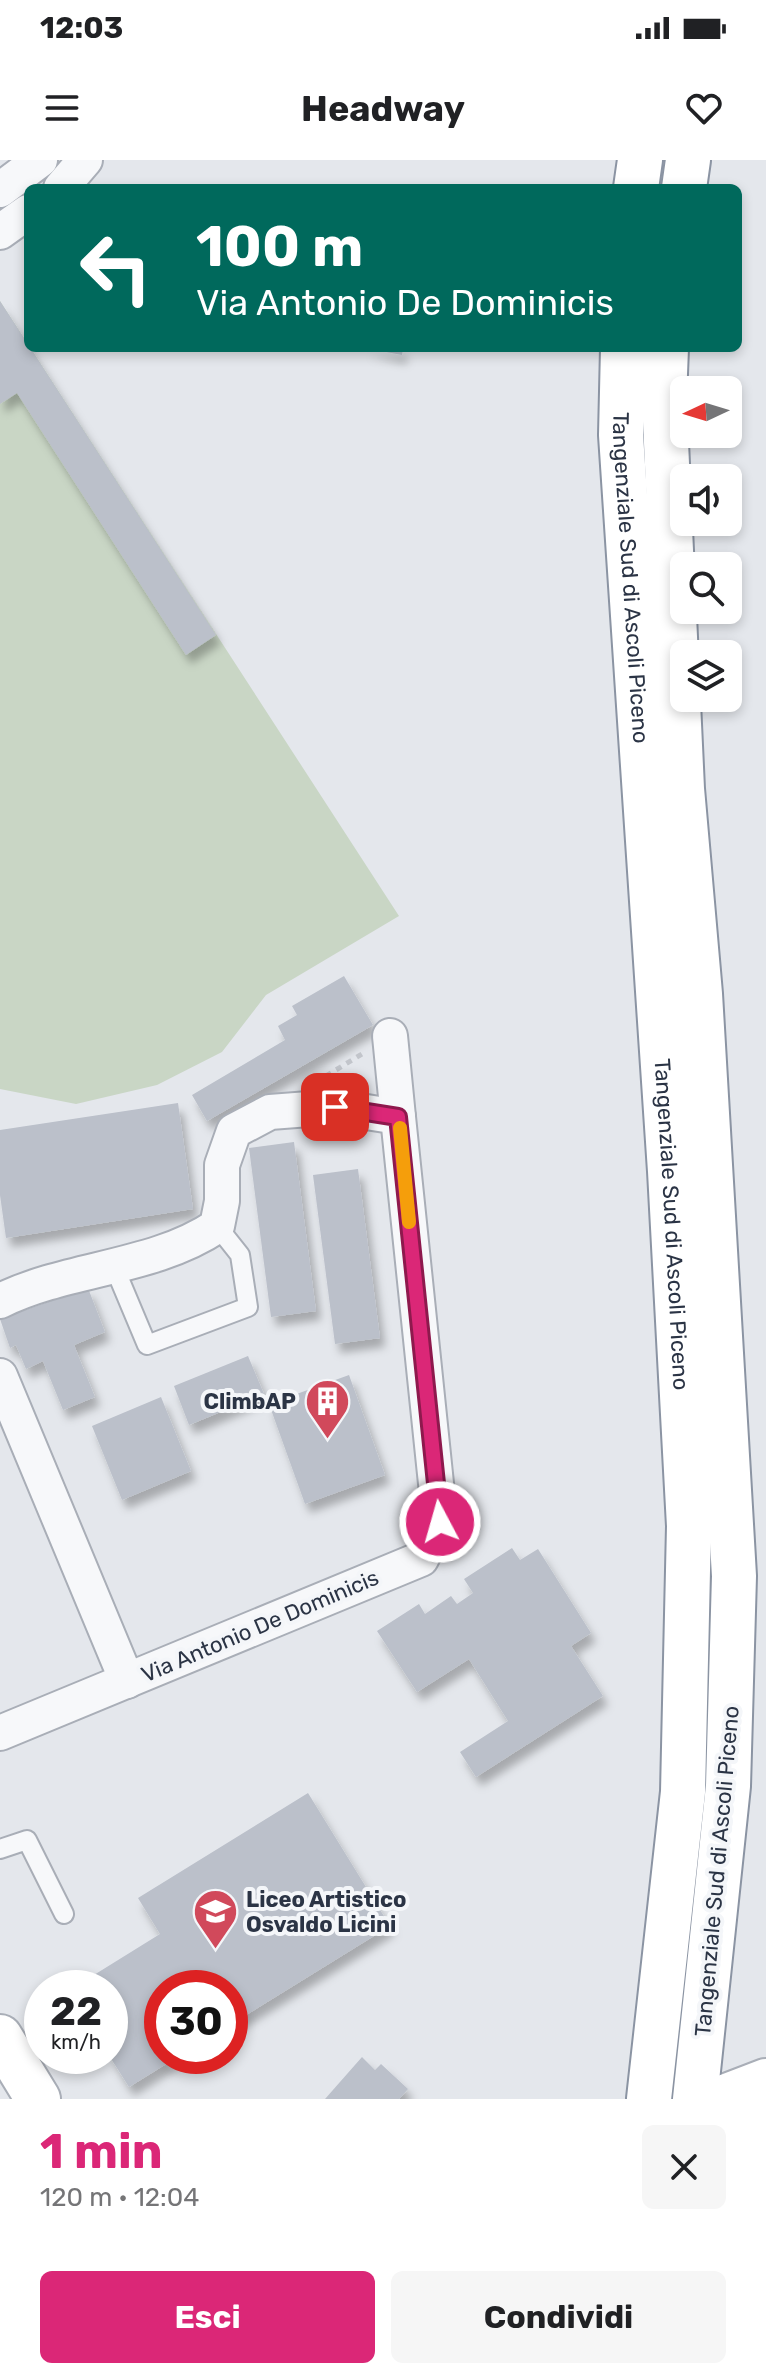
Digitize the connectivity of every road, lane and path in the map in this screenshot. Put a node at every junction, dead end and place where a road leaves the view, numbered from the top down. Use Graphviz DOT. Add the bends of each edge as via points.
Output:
graph roads {
  1 [pos="40,160"];
  2 [pos="85,160"];
  3 [pos="640,160"];
  4 [pos="688,160"];
  5 [pos="64,184"];
  6 [pos="637,184"];
  7 [pos="685,184"];
  8 [pos="0,190"];
  9 [pos="24,215"];
  10 [pos="0,232"];
  11 [pos="623,352"];
  12 [pos="666,352"];
  13 [pos="390,1036"];
  14 [pos="398,1117"];
  15 [pos="217,1226"];
  16 [pos="113,1264"];
  17 [pos="0,1301"];
  18 [pos="0,1376"];
  19 [pos="127,1681"];
  20 [pos="0,1733"];
  21 [pos="0,1849"];
  22 [pos="64,1914"];
  23 [pos="0,2037"];
  24 [pos="766,2081"];
  25 [pos="38,2099"];
  26 [pos="649,2099"];
  27 [pos="695,2099"];
  28 [pos="719,2099"];
  1 -- 8 [label="street"];
  2 -- 5 [label="street"];
  3 -- 6 [label="main road"];
  4 -- 7 [label="main road"];
  9 -- 10 [label="street"];
  11 -- 26 [label="main road, Tangenziale Sud di Ascoli Piceno" via="621,435 689,1526 683,1792"];
  12 -- 27 [label="main road, Tangenziale Sud di Ascoli Piceno" via="682,789 700,994 734,1576 728,1786"];
  13 -- 14 [label="street, Via Antonio De Dominicis"];
  14 -- 15 [label="street" via="335,1107 270,1112 234,1131 222,1165"];
  14 -- 19 [label="street, Via Antonio De Dominicis" via="440,1522 421,1559"];
  15 -- 16 [label="street" via="190,1244"];
  15 -- 16 [label="lane" via="240,1255 248,1307 147,1345"];
  16 -- 17 [label="street"];
  18 -- 19 [label="street, Via Antonio De Dominicis"];
  19 -- 20 [label="street, Via Antonio De Dominicis"];
  21 -- 22 [label="lane" via="27,1840"];
  23 -- 25 [label="main road"];
  24 -- 28 [label="main road"];
}
